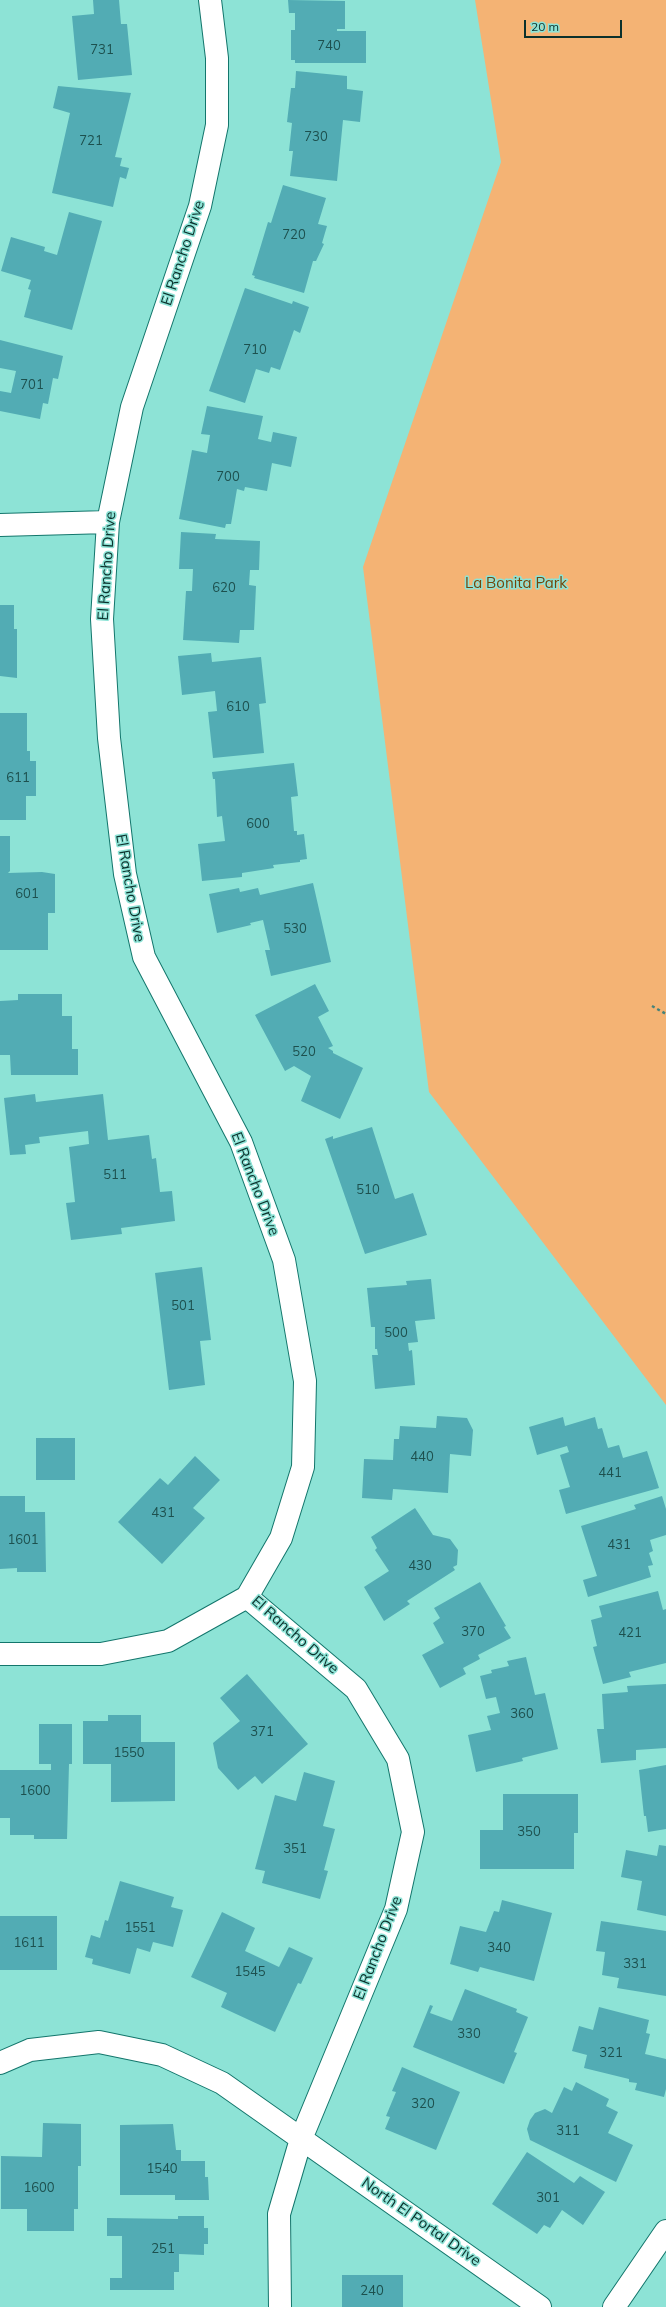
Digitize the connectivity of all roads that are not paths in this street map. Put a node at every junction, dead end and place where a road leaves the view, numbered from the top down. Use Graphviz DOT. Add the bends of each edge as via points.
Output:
graph roads {
  1 [pos="210,0"];
  2 [pos="108,522"];
  3 [pos="0,525"];
  4 [pos="247,1597"];
  5 [pos="0,1654"];
  6 [pos="0,2063"];
  7 [pos="301,2139"];
  8 [pos="666,2230"];
  9 [pos="280,2307"];
  10 [pos="540,2307"];
  11 [pos="614,2307"];
  1 -- 2 [label="street, El Rancho Drive" via="216,58 217,125 200,206 132,407"];
  2 -- 3 [label="street"];
  2 -- 4 [label="street, El Rancho Drive" via="102,619 109,738 124,874 144,957 241,1142 284,1260 305,1381 303,1467 281,1538"];
  4 -- 5 [label="street" via="168,1641 101,1654"];
  4 -- 7 [label="street, El Rancho Drive" via="356,1689 398,1759 413,1832 396,1909"];
  6 -- 7 [label="street, North El Portal Drive" via="30,2050 99,2042 162,2055 222,2083"];
  7 -- 9 [label="street, El Rancho Drive" via="279,2214"];
  7 -- 10 [label="street, North El Portal Drive"];
  8 -- 11 [label="street"];
}
